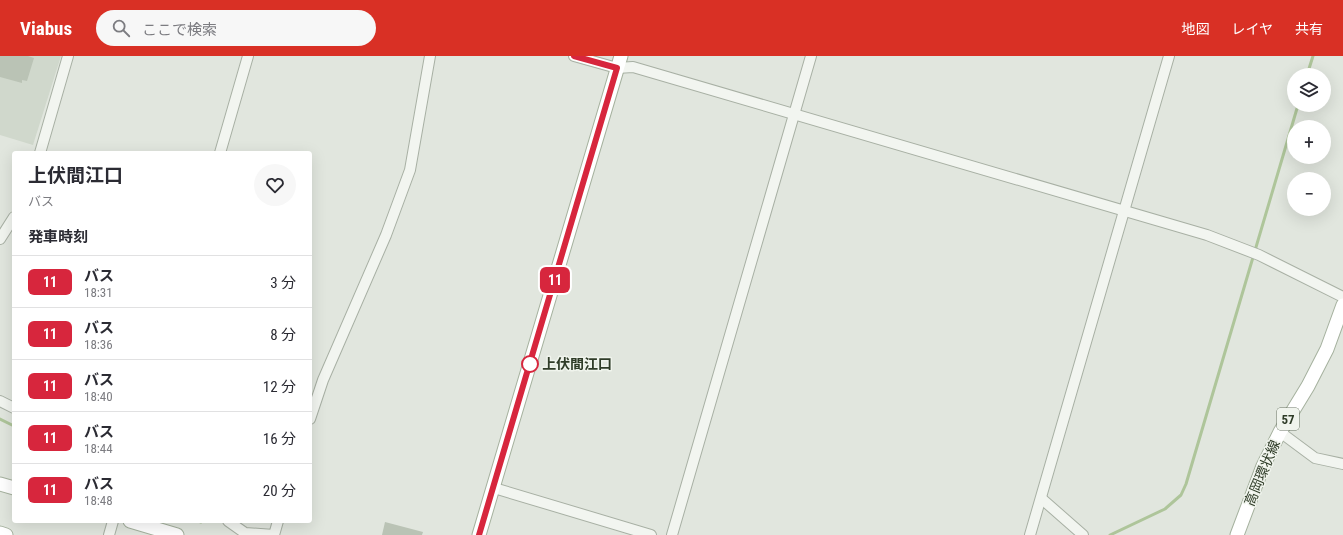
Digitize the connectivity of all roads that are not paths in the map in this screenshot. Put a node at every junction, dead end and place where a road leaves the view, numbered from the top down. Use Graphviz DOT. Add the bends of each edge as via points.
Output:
graph roads {
  1 [pos="68,56"];
  2 [pos="248,56"];
  3 [pos="430,56"];
  4 [pos="574,56"];
  5 [pos="811,56"];
  6 [pos="1169,56"];
  7 [pos="619,62"];
  8 [pos="794,114"];
  9 [pos="41,151"];
  10 [pos="221,151"];
  11 [pos="1124,210"];
  12 [pos="12,220"];
  13 [pos="0,239"];
  14 [pos="1343,297"];
  15 [pos="1343,305"];
  16 [pos="0,401"];
  17 [pos="12,407"];
  18 [pos="312,413"];
  19 [pos="1280,432"];
  20 [pos="1343,464"];
  21 [pos="0,484"];
  22 [pos="12,487"];
  23 [pos="494,488"];
  24 [pos="1042,499"];
  25 [pos="112,523"];
  26 [pos="137,523"];
  27 [pos="231,523"];
  28 [pos="277,523"];
  29 [pos="0,533"];
  30 [pos="6,535"];
  31 [pos="109,535"];
  32 [pos="177,535"];
  33 [pos="274,535"];
  34 [pos="479,535"];
  35 [pos="651,535"];
  36 [pos="672,535"];
  37 [pos="1030,535"];
  38 [pos="1083,535"];
  39 [pos="1237,535"];
  1 -- 9 [label="street"];
  2 -- 10 [label="street"];
  3 -- 18 [label="street" via="410,170 386,235 323,380"];
  4 -- 7 [label="street"];
  5 -- 8 [label="street"];
  6 -- 11 [label="street"];
  7 -- 8 [label="street"];
  7 -- 23 [label="main road"];
  8 -- 11 [label="street"];
  8 -- 36 [label="street"];
  11 -- 14 [label="street" via="1207,235 1259,255"];
  11 -- 24 [label="street"];
  12 -- 13 [label="street"];
  15 -- 19 [label="main road, 高岡環状線 / 57" via="1327,349"];
  16 -- 17 [label="street"];
  19 -- 20 [label="street" via="1315,458"];
  19 -- 39 [label="main road, 高岡環状線 / 57" via="1263,466"];
  21 -- 22 [label="main road"];
  23 -- 34 [label="main road"];
  23 -- 35 [label="street"];
  24 -- 37 [label="street"];
  24 -- 38 [label="street"];
  25 -- 31 [label="street"];
  26 -- 32 [label="main road"];
  27 -- 33 [label="street" via="245,533"];
  28 -- 33 [label="street"];
  29 -- 30 [label="main road"];
}
